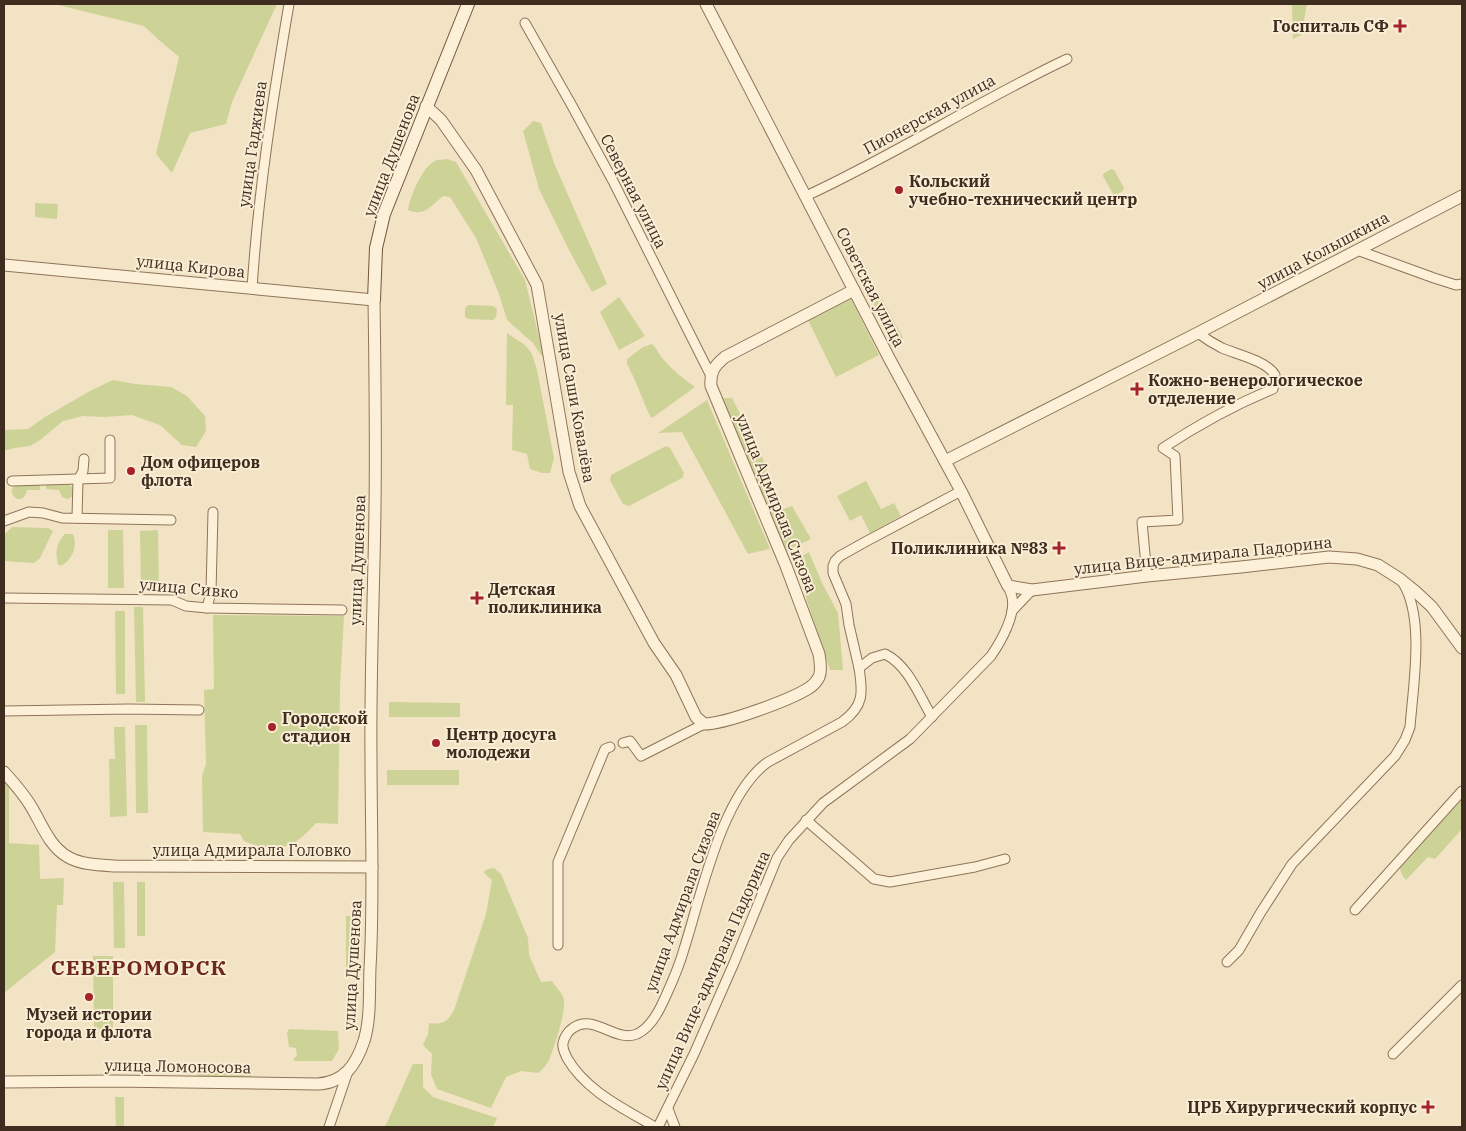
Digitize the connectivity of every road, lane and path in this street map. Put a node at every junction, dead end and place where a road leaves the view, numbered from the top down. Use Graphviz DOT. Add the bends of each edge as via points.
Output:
graph roads {
  1 [pos="289,4"];
  2 [pos="706,4"];
  3 [pos="464,7"];
  4 [pos="525,23"];
  5 [pos="1066,58"];
  6 [pos="426,106"];
  7 [pos="806,196"];
  8 [pos="1462,196"];
  9 [pos="1356,250"];
  10 [pos="4,265"];
  11 [pos="1462,284"];
  12 [pos="252,289"];
  13 [pos="854,290"];
  14 [pos="374,300"];
  15 [pos="1198,333"];
  16 [pos="701,356"];
  17 [pos="720,362"];
  18 [pos="711,376"];
  19 [pos="110,440"];
  20 [pos="84,460"];
  21 [pos="945,460"];
  22 [pos="78,480"];
  23 [pos="12,481"];
  24 [pos="961,491"];
  25 [pos="213,512"];
  26 [pos="78,518"];
  27 [pos="4,520"];
  28 [pos="172,520"];
  29 [pos="1147,576"];
  30 [pos="1400,579"];
  31 [pos="1008,586"];
  32 [pos="1032,590"];
  33 [pos="4,598"];
  34 [pos="1432,607"];
  35 [pos="207,608"];
  36 [pos="342,610"];
  37 [pos="1012,611"];
  38 [pos="1415,619"];
  39 [pos="1462,648"];
  40 [pos="859,668"];
  41 [pos="199,710"];
  42 [pos="4,712"];
  43 [pos="932,717"];
  44 [pos="704,724"];
  45 [pos="623,743"];
  46 [pos="610,748"];
  47 [pos="4,772"];
  48 [pos="1462,791"];
  49 [pos="806,820"];
  50 [pos="1004,859"];
  51 [pos="372,867"];
  52 [pos="1354,910"];
  53 [pos="558,945"];
  54 [pos="1227,962"];
  55 [pos="1462,985"];
  56 [pos="1394,1054"];
  57 [pos="348,1071"];
  58 [pos="4,1082"];
  59 [pos="668,1109"];
  60 [pos="329,1127"];
  61 [pos="657,1127"];
  62 [pos="675,1127"];
  1 -- 12 [label="street, улица Гаджиева" via="273,96"];
  2 -- 7 [label="street, Советская улица"];
  3 -- 6 [label="main road, улица Душенова"];
  4 -- 16 [label="street, Северная улица" via="613,180"];
  5 -- 7 [label="street, Пионерская улица"];
  6 -- 14 [label="main road, улица Душенова" via="384,214 376,248"];
  6 -- 44 [label="street, улица Саши Ковалёва" via="441,120 476,170 537,285 568,466 580,506 654,642 676,675 696,717"];
  7 -- 13 [label="street, Советская улица"];
  8 -- 9 [label="street, улица Колышкина"];
  9 -- 11 [label="street" via="1434,278"];
  9 -- 15 [label="street, улица Колышкина"];
  10 -- 12 [label="street, улица Кирова"];
  12 -- 14 [label="street, улица Кирова"];
  13 -- 17 [label="street"];
  13 -- 21 [label="street, Советская улица"];
  14 -- 51 [label="street, улица Душенова"];
  15 -- 21 [label="street, улица Колышкина"];
  15 -- 29 [label="street" via="1222,348 1268,368 1274,375 1273,389 1201,424 1163,448 1175,456 1178,520 1142,522"];
  16 -- 17 [label="street"];
  16 -- 18 [label="street, Северная улица"];
  17 -- 18 [label="street"];
  18 -- 44 [label="street, улица Адмирала Сизова" via="711,386 786,566 819,654 821,669 819,678 810,687 794,695 720,722"];
  19 -- 22 [label="street" via="110,478"];
  20 -- 22 [label="street"];
  21 -- 24 [label="street, Советская улица"];
  22 -- 23 [label="street"];
  22 -- 26 [label="street"];
  24 -- 31 [label="street, Советская улица"];
  24 -- 40 [label="street" via="835,561 833,573 846,604"];
  25 -- 35 [label="street"];
  26 -- 27 [label="street" via="29,512"];
  26 -- 28 [label="street"];
  29 -- 30 [label="street, улица Вице-адмирала Падорина" via="1329,557 1357,558 1378,565"];
  29 -- 32 [label="street, улица Вице-адмирала Падорина"];
  30 -- 34 [label="street, улица Вице-адмирала Падорина"];
  30 -- 38 [label="street" via="1411,601"];
  31 -- 32 [label="street, улица Вице-адмирала Падорина"];
  31 -- 37 [label="street"];
  32 -- 37 [label="street, улица Вице-адмирала Падорина"];
  33 -- 35 [label="street, улица Сивко" via="172,600 186,606"];
  34 -- 38 [label="street" via="1422,608"];
  34 -- 39 [label="street, улица Вице-адмирала Падорина"];
  35 -- 36 [label="street, улица Сивко"];
  37 -- 43 [label="street, улица Вице-адмирала Падорина" via="991,656"];
  38 -- 54 [label="street" via="1410,727 1405,740 1395,756 1292,864 1239,950"];
  40 -- 43 [label="street" via="872,658 885,654 890,656 910,678"];
  40 -- 61 [label="street, улица Адмирала Сизова" via="861,697 850,716 768,762 750,778 736,801 723,827 684,950 654,1019 636,1034 620,1035 589,1023 579,1024 569,1030 563,1043 563,1050 581,1078"];
  41 -- 42 [label="street"];
  43 -- 49 [label="street, улица Вице-адмирала Падорина" via="910,739 841,788"];
  44 -- 45 [label="street, улица Адмирала Сизова" via="640,756 630,741"];
  46 -- 53 [label="street" via="605,749 558,862"];
  47 -- 51 [label="street, улица Адмирала Головко" via="18,787 62,854 89,864"];
  48 -- 52 [label="street"];
  49 -- 50 [label="street" via="874,880 890,882"];
  49 -- 59 [label="street, улица Вице-адмирала Падорина" via="776,858 734,963"];
  51 -- 57 [label="street, улица Душенова" via="368,1010 364,1039 358,1057"];
  55 -- 56 [label="street"];
  57 -- 58 [label="street, улица Ломоносова" via="327,1084"];
  57 -- 60 [label="street, улица Душенова"];
  59 -- 61 [label="street, улица Вице-адмирала Падорина"];
  59 -- 62 [label="street"];
}
